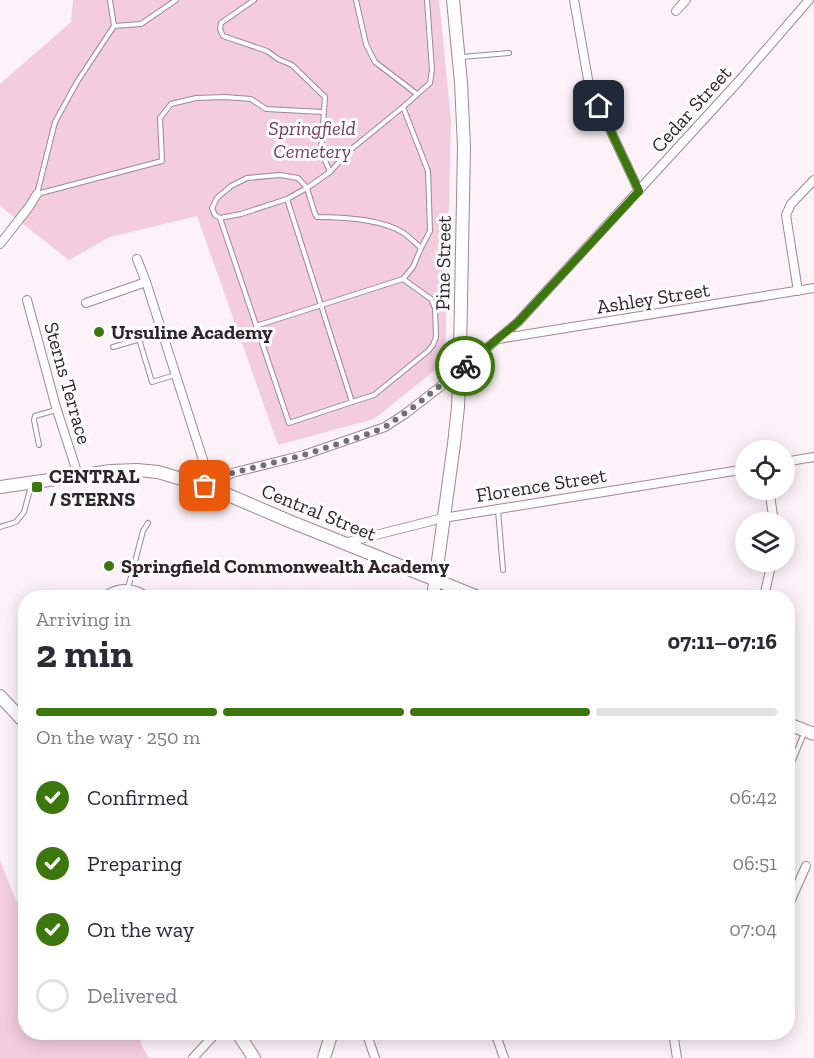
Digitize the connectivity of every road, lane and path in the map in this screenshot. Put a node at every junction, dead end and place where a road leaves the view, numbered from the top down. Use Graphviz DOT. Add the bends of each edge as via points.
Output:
graph roads {
  1 [pos="110,0"];
  2 [pos="176,0"];
  3 [pos="254,0"];
  4 [pos="356,0"];
  5 [pos="427,0"];
  6 [pos="453,0"];
  7 [pos="574,0"];
  8 [pos="686,0"];
  9 [pos="809,0"];
  10 [pos="676,11"];
  11 [pos="114,26"];
  12 [pos="509,53"];
  13 [pos="459,58"];
  14 [pos="417,94"];
  15 [pos="403,107"];
  16 [pos="323,112"];
  17 [pos="330,172"];
  18 [pos="814,180"];
  19 [pos="307,188"];
  20 [pos="639,191"];
  21 [pos="37,194"];
  22 [pos="287,199"];
  23 [pos="220,218"];
  24 [pos="0,244"];
  25 [pos="421,248"];
  26 [pos="137,259"];
  27 [pos="403,279"];
  28 [pos="146,282"];
  29 [pos="814,288"];
  30 [pos="798,291"];
  31 [pos="27,300"];
  32 [pos="86,303"];
  33 [pos="321,305"];
  34 [pos="256,326"];
  35 [pos="162,331"];
  36 [pos="139,339"];
  37 [pos="497,339"];
  38 [pos="113,347"];
  39 [pos="460,371"];
  40 [pos="176,375"];
  41 [pos="352,402"];
  42 [pos="57,410"];
  43 [pos="39,445"];
  44 [pos="814,457"];
  45 [pos="795,460"];
  46 [pos="735,471"];
  47 [pos="78,475"];
  48 [pos="32,482"];
  49 [pos="0,488"];
  50 [pos="212,488"];
  51 [pos="498,509"];
  52 [pos="443,518"];
  53 [pos="148,523"];
  54 [pos="0,527"];
  55 [pos="344,543"];
  56 [pos="504,570"];
  57 [pos="770,572"];
  58 [pos="436,580"];
  59 [pos="128,589"];
  60 [pos="115,590"];
  61 [pos="132,590"];
  62 [pos="434,590"];
  63 [pos="461,590"];
  64 [pos="766,590"];
  65 [pos="0,696"];
  66 [pos="18,715"];
  67 [pos="809,732"];
  68 [pos="796,753"];
  69 [pos="806,866"];
  70 [pos="795,889"];
  71 [pos="210,1040"];
  72 [pos="242,1040"];
  73 [pos="329,1040"];
  74 [pos="369,1040"];
  75 [pos="498,1040"];
  76 [pos="674,1040"];
  77 [pos="323,1057"];
  78 [pos="193,1058"];
  79 [pos="254,1058"];
  80 [pos="375,1058"];
  81 [pos="504,1058"];
  82 [pos="677,1058"];
  1 -- 11 [label="lane"];
  2 -- 11 [label="lane" via="141,24"];
  3 -- 16 [label="lane" via="221,23 223,36 267,51 292,65 325,97"];
  4 -- 14 [label="lane" via="366,44 375,62"];
  5 -- 14 [label="lane" via="432,70 430,83"];
  6 -- 13 [label="main road, Pine Street"];
  7 -- 20 [label="street" via="589,85"];
  8 -- 10 [label="street"];
  9 -- 20 [label="street, Cedar Street"];
  11 -- 21 [label="lane" via="76,82 55,122"];
  12 -- 13 [label="lane"];
  13 -- 39 [label="main road, Pine Street" via="464,147"];
  14 -- 15 [label="lane"];
  15 -- 17 [label="lane" via="349,151"];
  15 -- 25 [label="lane" via="428,171 430,231"];
  16 -- 17 [label="lane" via="321,151"];
  16 -- 21 [label="lane" via="266,109 251,99 225,97 171,104 160,118 162,161"];
  17 -- 19 [label="lane"];
  18 -- 30 [label="street" via="786,215"];
  19 -- 22 [label="lane"];
  19 -- 23 [label="lane" via="298,178 280,175 247,178 217,198 212,208"];
  19 -- 25 [label="lane" via="317,217 380,224 403,232"];
  20 -- 37 [label="street, Cedar Street" via="518,322"];
  21 -- 24 [label="street"];
  22 -- 23 [label="lane"];
  22 -- 33 [label="lane"];
  23 -- 34 [label="lane"];
  25 -- 27 [label="lane"];
  26 -- 28 [label="street"];
  27 -- 33 [label="lane"];
  27 -- 41 [label="lane" via="431,299 435,308 433,345 374,395"];
  28 -- 32 [label="street"];
  28 -- 35 [label="street"];
  29 -- 30 [label="street, Ashley Street"];
  30 -- 37 [label="street, Ashley Street"];
  31 -- 42 [label="street, Sterns Terrace"];
  33 -- 34 [label="lane"];
  33 -- 41 [label="lane"];
  34 -- 41 [label="lane" via="289,423"];
  35 -- 36 [label="lane"];
  35 -- 40 [label="street"];
  36 -- 38 [label="lane"];
  36 -- 40 [label="lane" via="152,382"];
  37 -- 39 [label="street, Cedar Street"];
  39 -- 50 [label="street, Cedar Street" via="385,427 304,455 232,473"];
  39 -- 52 [label="main road, Pine Street"];
  40 -- 50 [label="street"];
  42 -- 43 [label="lane" via="35,416"];
  42 -- 47 [label="street, Sterns Terrace"];
  44 -- 45 [label="street"];
  46 -- 51 [label="street, Florence Street"];
  47 -- 48 [label="main road, Central Street"];
  47 -- 50 [label="main road, Central Street" via="137,470"];
  48 -- 49 [label="main road, Central Street"];
  48 -- 54 [label="lane" via="24,512 16,522"];
  50 -- 55 [label="main road, Central Street"];
  51 -- 52 [label="street, Florence Street"];
  51 -- 56 [label="lane"];
  52 -- 55 [label="street, Florence Street"];
  52 -- 58 [label="main road, Pine Street"];
  53 -- 59 [label="lane"];
  55 -- 58 [label="main road, Central Street"];
  57 -- 64 [label="street"];
  58 -- 62 [label="main road, Pine Street"];
  58 -- 63 [label="main road, Central Street"];
  59 -- 60 [label="street"];
  59 -- 61 [label="street"];
  65 -- 66 [label="main road"];
  67 -- 68 [label="lane"];
  69 -- 70 [label="street"];
  71 -- 78 [label="street"];
  72 -- 79 [label="main road"];
  73 -- 77 [label="main road"];
  74 -- 80 [label="street"];
  75 -- 81 [label="street"];
  76 -- 82 [label="street"];
}
